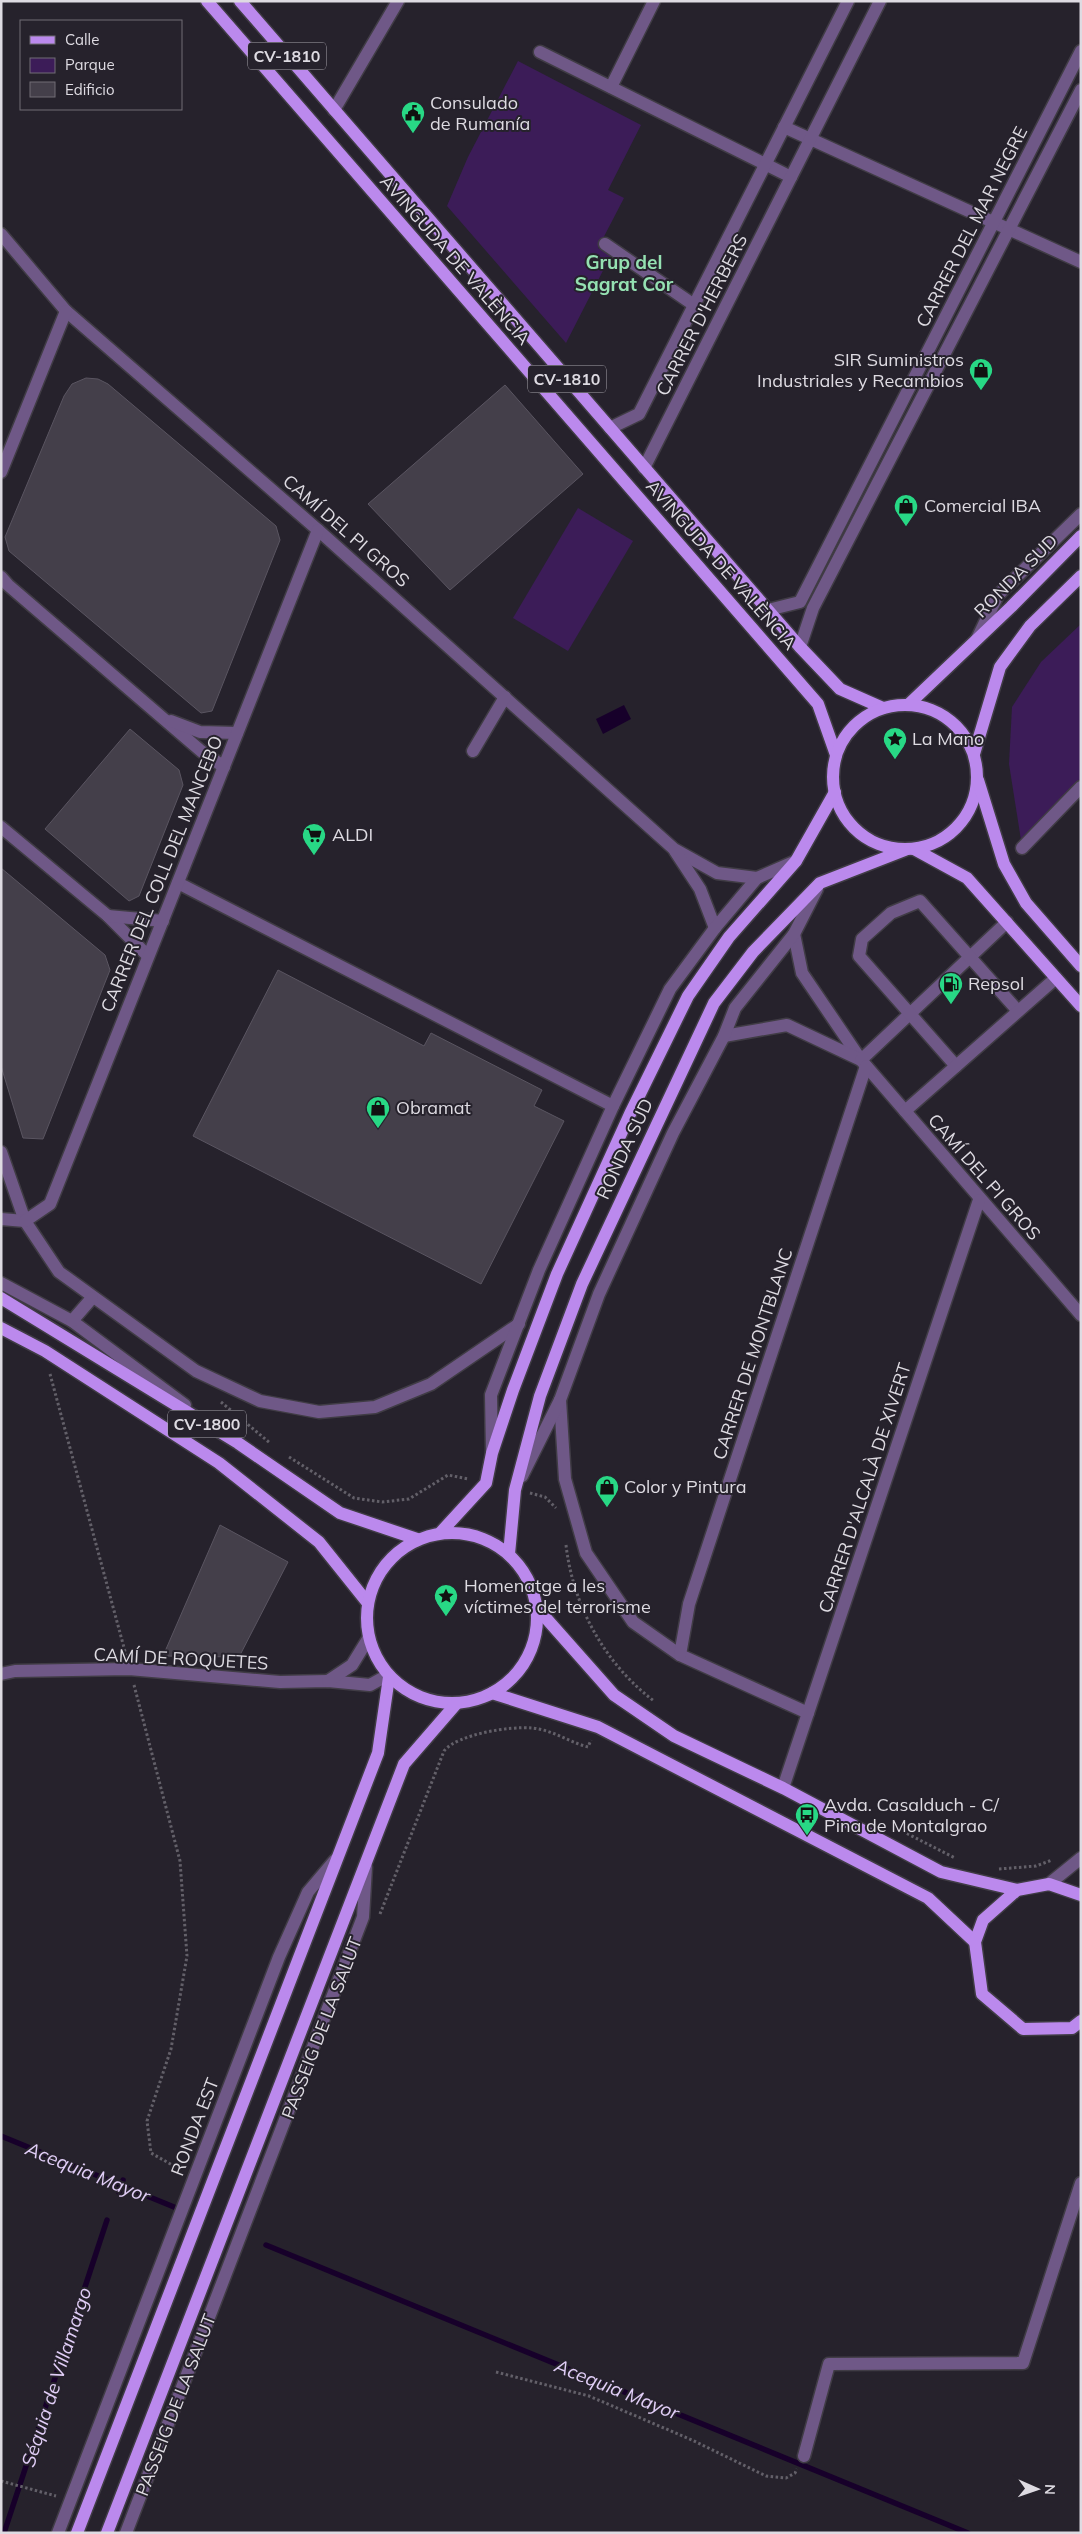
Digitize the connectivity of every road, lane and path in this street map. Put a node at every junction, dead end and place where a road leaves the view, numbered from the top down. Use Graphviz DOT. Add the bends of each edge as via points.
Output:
graph roads {
  1 [pos="207,1"];
  2 [pos="240,1"];
  3 [pos="398,1"];
  4 [pos="654,1"];
  5 [pos="848,1"];
  6 [pos="880,1"];
  7 [pos="1081,51"];
  8 [pos="540,52"];
  9 [pos="611,87"];
  10 [pos="1081,90"];
  11 [pos="334,110"];
  12 [pos="784,127"];
  13 [pos="811,139"];
  14 [pos="765,164"];
  15 [pos="791,177"];
  16 [pos="994,222"];
  17 [pos="1009,229"];
  18 [pos="1,234"];
  19 [pos="606,244"];
  20 [pos="1081,262"];
  21 [pos="694,305"];
  22 [pos="66,311"];
  23 [pos="610,428"];
  24 [pos="644,468"];
  25 [pos="1,472"];
  26 [pos="1081,514"];
  27 [pos="318,530"];
  28 [pos="1081,536"];
  29 [pos="1081,576"];
  30 [pos="3,584"];
  31 [pos="768,610"];
  32 [pos="976,640"];
  33 [pos="800,647"];
  34 [pos="505,697"];
  35 [pos="909,704"];
  36 [pos="883,708"];
  37 [pos="167,720"];
  38 [pos="237,734"];
  39 [pos="473,751"];
  40 [pos="974,754"];
  41 [pos="836,755"];
  42 [pos="224,766"];
  43 [pos="978,780"];
  44 [pos="1081,787"];
  45 [pos="835,792"];
  46 [pos="1,827"];
  47 [pos="1022,848"];
  48 [pos="674,849"];
  49 [pos="909,849"];
  50 [pos="796,861"];
  51 [pos="757,878"];
  52 [pos="178,883"];
  53 [pos="820,883"];
  54 [pos="108,916"];
  55 [pos="163,921"];
  56 [pos="1007,922"];
  57 [pos="714,928"];
  58 [pos="794,934"];
  59 [pos="148,956"];
  60 [pos="970,957"];
  61 [pos="1081,966"];
  62 [pos="1056,978"];
  63 [pos="1081,1006"];
  64 [pos="1018,1011"];
  65 [pos="910,1014"];
  66 [pos="724,1036"];
  67 [pos="864,1063"];
  68 [pos="956,1066"];
  69 [pos="613,1106"];
  70 [pos="905,1111"];
  71 [pos="1,1152"];
  72 [pos="979,1200"];
  73 [pos="1,1219"];
  74 [pos="25,1221"];
  75 [pos="1,1283"];
  76 [pos="1,1298"];
  77 [pos="92,1298"];
  78 [pos="1081,1315"];
  79 [pos="72,1321"];
  80 [pos="519,1324"];
  81 [pos="1,1328"];
  82 [pos="44,1351"];
  83 [pos="217,1398"];
  84 [pos="560,1400"];
  85 [pos="238,1443"];
  86 [pos="272,1445"];
  87 [pos="492,1453"];
  88 [pos="288,1456"];
  89 [pos="486,1483"];
  90 [pos="515,1490"];
  91 [pos="557,1510"];
  92 [pos="441,1532"];
  93 [pos="417,1539"];
  94 [pos="565,1542"];
  95 [pos="509,1554"];
  96 [pos="367,1602"];
  97 [pos="537,1608"];
  98 [pos="368,1639"];
  99 [pos="680,1655"];
  100 [pos="129,1670"];
  101 [pos="1,1674"];
  102 [pos="624,1674"];
  103 [pos="388,1676"];
  104 [pos="328,1681"];
  105 [pos="492,1693"];
  106 [pos="614,1695"];
  107 [pos="456,1704"];
  108 [pos="661,1706"];
  109 [pos="808,1713"];
  110 [pos="598,1727"];
  111 [pos="783,1788"];
  112 [pos="892,1826"];
  113 [pos="339,1856"];
  114 [pos="1059,1857"];
  115 [pos="1081,1858"];
  116 [pos="961,1861"];
  117 [pos="366,1862"];
  118 [pos="989,1867"];
  119 [pos="1049,1884"];
  120 [pos="1017,1890"];
  121 [pos="1081,1895"];
  122 [pos="380,1915"];
  123 [pos="974,1942"];
  124 [pos="1078,2027"];
  125 [pos="194,2177"];
  126 [pos="1081,2183"];
  127 [pos="496,2372"];
  128 [pos="804,2456"];
  129 [pos="795,2473"];
  130 [pos="2,2481"];
  131 [pos="70,2500"];
  132 [pos="58,2533"];
  133 [pos="77,2533"];
  134 [pos="107,2533"];
  135 [pos="126,2533"];
  1 -- 41 [label="main road, AVINGUDA DE VALÈNCIA / CV-1810" via="818,704"];
  2 -- 11 [label="main road, AVINGUDA DE VALÈNCIA / CV-1810"];
  3 -- 11 [label="street"];
  4 -- 9 [label="street"];
  5 -- 12 [label="street, CARRER D'HERBERS"];
  6 -- 13 [label="street, CARRER D'HERBERS"];
  7 -- 16 [label="street, CARRER DEL MAR NEGRE"];
  8 -- 9 [label="street"];
  9 -- 14 [label="street"];
  10 -- 17 [label="street, CARRER DEL MAR NEGRE"];
  11 -- 23 [label="main road, AVINGUDA DE VALÈNCIA / CV-1810"];
  12 -- 13 [label="street"];
  12 -- 14 [label="street, CARRER D'HERBERS"];
  13 -- 15 [label="street, CARRER D'HERBERS"];
  13 -- 16 [label="street"];
  14 -- 15 [label="street"];
  14 -- 21 [label="street, CARRER D'HERBERS"];
  15 -- 24 [label="street, CARRER D'HERBERS"];
  16 -- 17 [label="street"];
  16 -- 31 [label="street, CARRER DEL MAR NEGRE" via="800,602"];
  17 -- 20 [label="street"];
  17 -- 33 [label="street, CARRER DEL MAR NEGRE" via="813,608"];
  18 -- 22 [label="street, CAMÍ DEL PI GROS"];
  19 -- 21 [label="street"];
  21 -- 23 [label="street, CARRER D'HERBERS" via="638,414"];
  22 -- 25 [label="street"];
  22 -- 27 [label="street, CAMÍ DEL PI GROS"];
  23 -- 24 [label="main road, AVINGUDA DE VALÈNCIA / CV-1810"];
  24 -- 31 [label="main road, AVINGUDA DE VALÈNCIA / CV-1810"];
  26 -- 32 [label="street, RONDA SUD" via="998,594"];
  27 -- 34 [label="street, CAMÍ DEL PI GROS"];
  27 -- 38 [label="street, CARRER DEL COLL DEL MANCEBO"];
  28 -- 32 [label="main road, RONDA SUD"];
  29 -- 40 [label="main road" via="1030,626 1000,667"];
  30 -- 37 [label="street"];
  31 -- 33 [label="main road, AVINGUDA DE VALÈNCIA / CV-1810"];
  32 -- 35 [label="main road, RONDA SUD"];
  33 -- 36 [label="main road, AVINGUDA DE VALÈNCIA" via="840,689"];
  34 -- 39 [label="street"];
  34 -- 48 [label="street, CAMÍ DEL PI GROS"];
  35 -- 36 [label="main road"];
  35 -- 40 [label="main road" via="937,711 960,729"];
  36 -- 41 [label="main road" via="854,726"];
  37 -- 38 [label="street" via="200,732"];
  37 -- 42 [label="street" via="201,751"];
  38 -- 42 [label="street, CARRER DEL COLL DEL MANCEBO"];
  40 -- 43 [label="main road"];
  41 -- 45 [label="main road"];
  42 -- 52 [label="street, CARRER DEL COLL DEL MANCEBO"];
  43 -- 49 [label="main road" via="968,812 946,837"];
  43 -- 61 [label="main road" via="1008,872 1026,903"];
  44 -- 47 [label="street"];
  45 -- 49 [label="main road" via="848,822 873,842"];
  45 -- 50 [label="main road, RONDA SUD"];
  46 -- 54 [label="street"];
  48 -- 51 [label="street, CAMÍ DEL PI GROS" via="717,873"];
  48 -- 57 [label="street, CAMÍ DEL PI GROS" via="700,889"];
  49 -- 53 [label="main road, RONDA SUD"];
  49 -- 56 [label="main road" via="967,878"];
  50 -- 51 [label="street, RONDA SUD"];
  50 -- 87 [label="main road, RONDA SUD" via="730,938 688,996 557,1274 512,1390"];
  51 -- 57 [label="street, RONDA SUD"];
  52 -- 55 [label="street, CARRER DEL COLL DEL MANCEBO"];
  52 -- 69 [label="street"];
  53 -- 58 [label="street"];
  53 -- 90 [label="main road, RONDA SUD" via="753,952 714,1003 582,1284 540,1396"];
  54 -- 55 [label="street"];
  54 -- 59 [label="street"];
  55 -- 59 [label="street, CARRER DEL COLL DEL MANCEBO"];
  56 -- 60 [label="street"];
  56 -- 62 [label="main road"];
  57 -- 69 [label="street, RONDA SUD" via="670,989"];
  58 -- 66 [label="street" via="735,1008"];
  58 -- 67 [label="street, CAMÍ DEL PI GROS" via="802,972"];
  59 -- 74 [label="street, CARRER DEL COLL DEL MANCEBO" via="50,1204"];
  60 -- 64 [label="street"];
  60 -- 65 [label="street"];
  60 -- 65 [label="street" via="920,901 891,913 862,939 859,956"];
  62 -- 63 [label="main road"];
  62 -- 64 [label="street"];
  64 -- 68 [label="street"];
  65 -- 67 [label="street"];
  65 -- 68 [label="street"];
  66 -- 67 [label="street, CAMÍ DEL PI GROS" via="787,1025"];
  66 -- 84 [label="street" via="673,1133 599,1294"];
  67 -- 70 [label="street, CAMÍ DEL PI GROS"];
  67 -- 99 [label="street, CARRER DE MONTBLANC" via="689,1604"];
  68 -- 70 [label="street"];
  69 -- 80 [label="street, RONDA SUD" via="539,1270"];
  70 -- 72 [label="street, CAMÍ DEL PI GROS"];
  71 -- 74 [label="street"];
  72 -- 78 [label="street, CAMÍ DEL PI GROS"];
  72 -- 109 [label="street, CARRER D'ALCALÀ DE XIVERT"];
  73 -- 74 [label="street"];
  74 -- 77 [label="street" via="59,1272"];
  75 -- 79 [label="street"];
  76 -- 85 [label="main road, CV-1800"];
  77 -- 79 [label="street"];
  77 -- 80 [label="street" via="196,1371 260,1401 319,1412 375,1407 431,1384"];
  79 -- 85 [label="street"];
  80 -- 87 [label="street, RONDA SUD" via="490,1395"];
  81 -- 82 [label="main road, CV-1800"];
  82 -- 96 [label="main road, CV-1800" via="219,1462 319,1542"];
  82 -- 100 [label="path"];
  83 -- 86 [label="path"];
  84 -- 90 [label="street"];
  84 -- 99 [label="street" via="565,1479 586,1553 633,1622"];
  85 -- 93 [label="main road, CV-1800" via="340,1513"];
  87 -- 89 [label="main road, RONDA SUD"];
  88 -- 89 [label="path" via="354,1498 382,1502 409,1499 448,1475"];
  89 -- 92 [label="main road"];
  90 -- 91 [label="path" via="545,1497"];
  90 -- 95 [label="main road, RONDA SUD"];
  92 -- 93 [label="main road"];
  92 -- 95 [label="main road" via="476,1535"];
  93 -- 96 [label="main road" via="386,1562"];
  94 -- 102 [label="path" via="575,1590 596,1637"];
  95 -- 97 [label="main road" via="526,1575"];
  96 -- 98 [label="main road"];
  97 -- 105 [label="main road" via="530,1650 518,1672"];
  97 -- 106 [label="main road"];
  98 -- 103 [label="main road"];
  98 -- 104 [label="street" via="352,1666"];
  99 -- 109 [label="street"];
  100 -- 101 [label="street, CAMÍ DE ROQUETES" via="16,1671"];
  100 -- 104 [label="street, CAMÍ DE ROQUETES" via="280,1682"];
  100 -- 125 [label="path" via="180,1861 187,1956 171,2048 147,2121 151,2153"];
  102 -- 106 [label="path"];
  102 -- 108 [label="path"];
  103 -- 104 [label="street, CAMÍ DE ROQUETES" via="370,1685"];
  103 -- 107 [label="main road" via="417,1697"];
  103 -- 113 [label="main road, RONDA EST" via="378,1753"];
  105 -- 107 [label="main road"];
  105 -- 110 [label="main road"];
  106 -- 111 [label="main road" via="674,1736"];
  107 -- 117 [label="main road" via="404,1764"];
  109 -- 111 [label="street, CARRER D'ALCALÀ DE XIVERT"];
  110 -- 122 [label="path" via="588,1747 558,1734 532,1728 479,1734 449,1744"];
  110 -- 123 [label="main road" via="928,1898"];
  111 -- 120 [label="main road" via="941,1872"];
  112 -- 116 [label="path"];
  113 -- 125 [label="street, RONDA EST" via="308,1892"];
  113 -- 133 [label="main road, RONDA EST"];
  114 -- 118 [label="path" via="1036,1866"];
  115 -- 119 [label="street"];
  117 -- 134 [label="main road"];
  117 -- 135 [label="street" via="363,1917"];
  119 -- 120 [label="main road"];
  119 -- 121 [label="main road"];
  120 -- 123 [label="main road" via="984,1920"];
  123 -- 124 [label="main road" via="982,1994 1023,2029"];
  125 -- 131 [label="street, RONDA EST"];
  126 -- 128 [label="street" via="1023,2363 830,2364"];
  127 -- 129 [label="path" via="590,2396 766,2476 786,2478"];
  130 -- 131 [label="path"];
  131 -- 132 [label="street, RONDA EST"];
}
